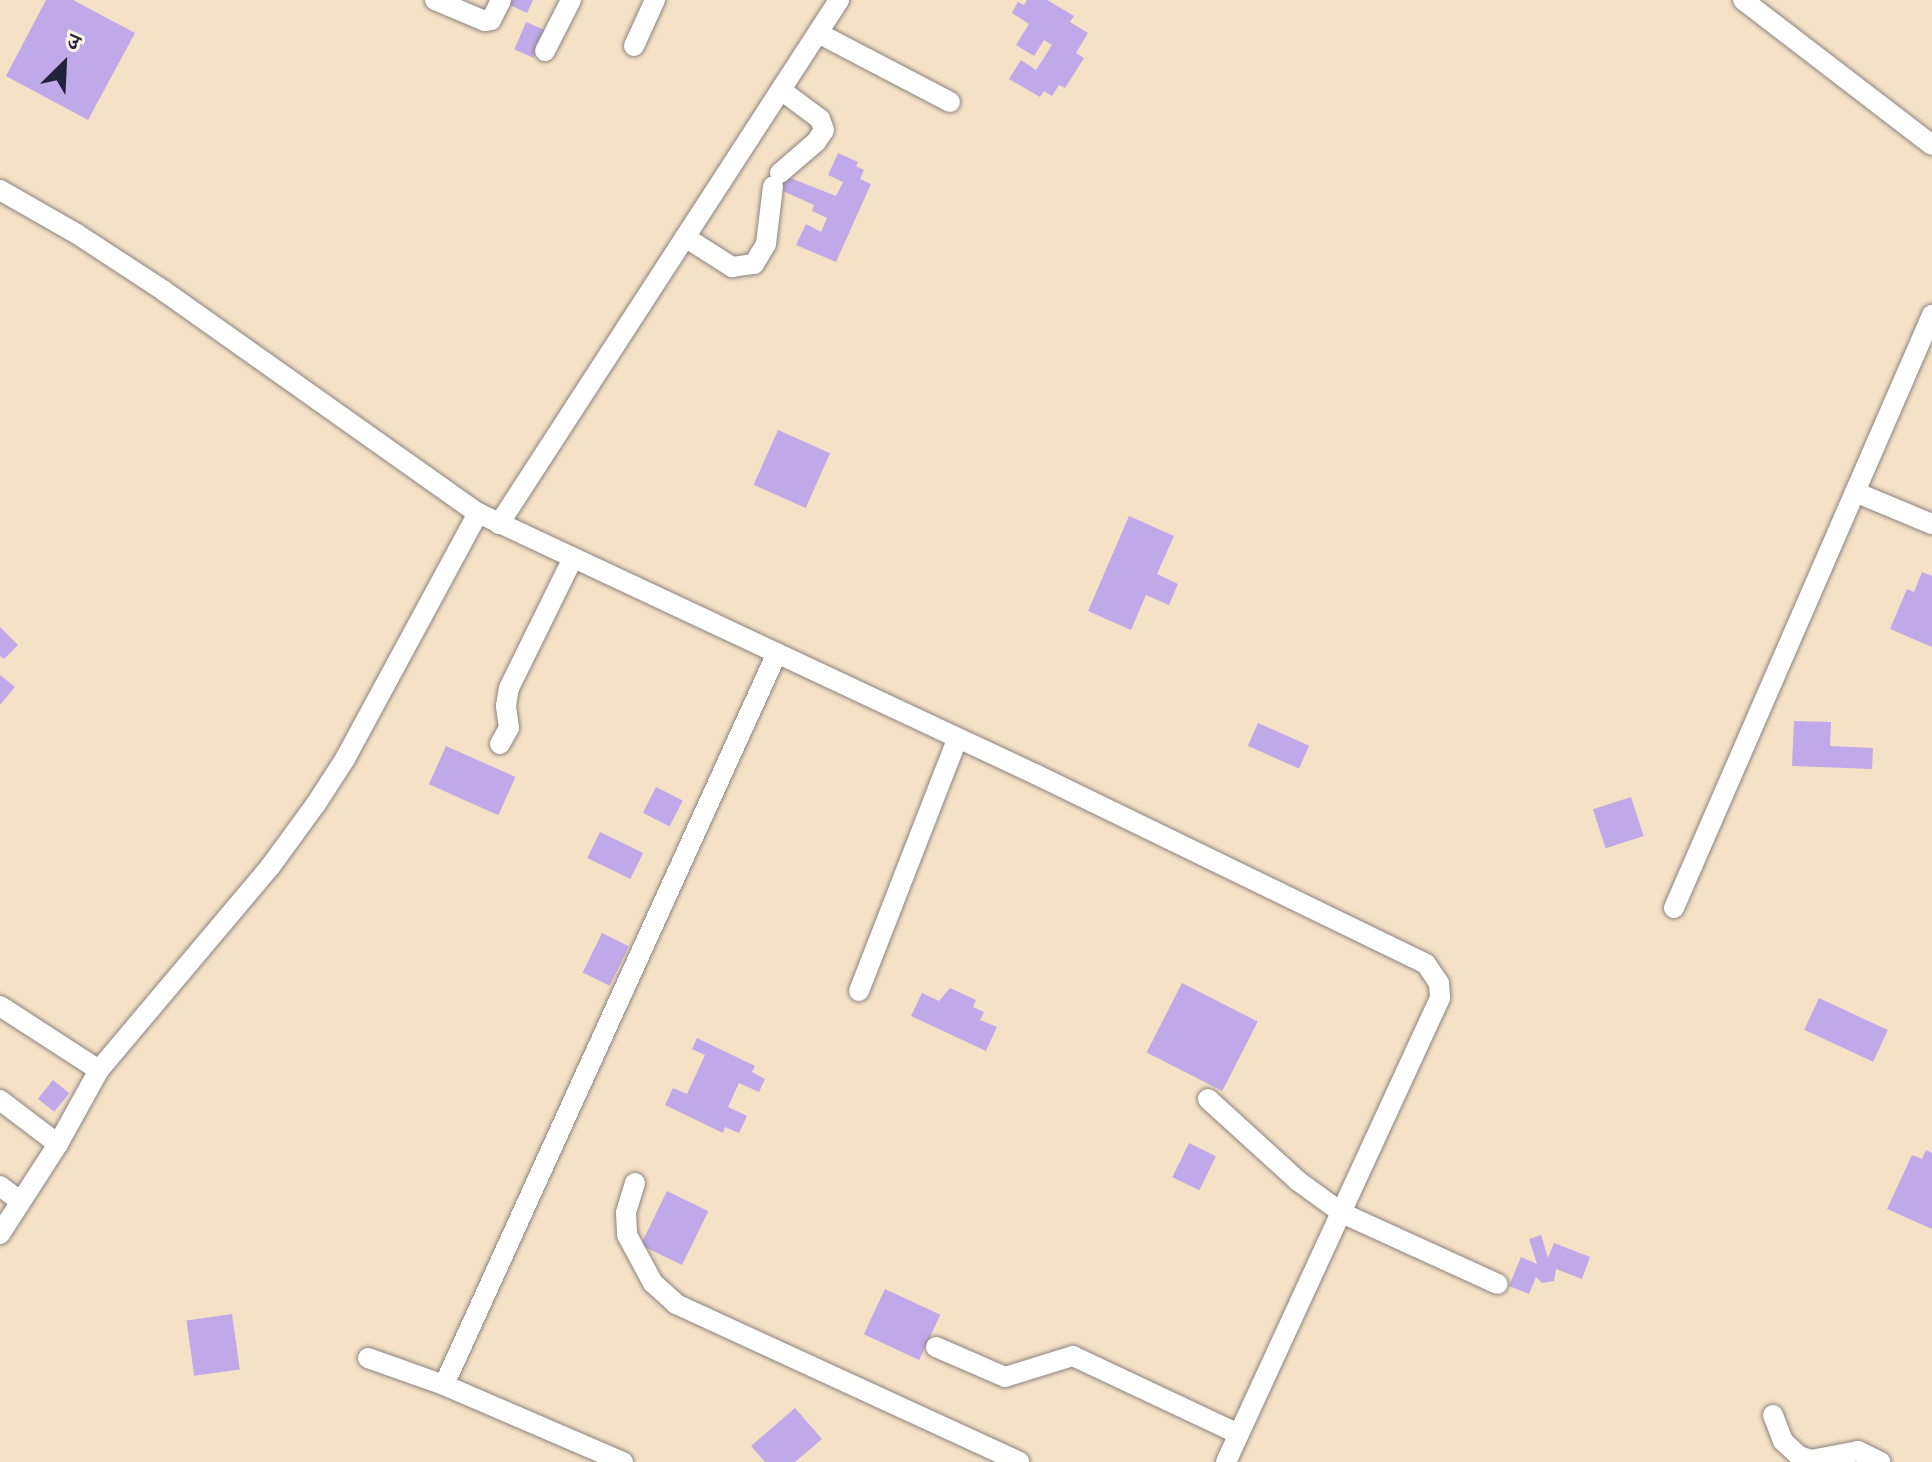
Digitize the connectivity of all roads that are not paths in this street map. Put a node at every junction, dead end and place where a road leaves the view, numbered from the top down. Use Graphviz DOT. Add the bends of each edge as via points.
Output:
graph roads {
  1 [pos="435,0"];
  2 [pos="501,0"];
  3 [pos="571,0"];
  4 [pos="655,0"];
  5 [pos="839,0"];
  6 [pos="1743,0"];
  7 [pos="818,33"];
  8 [pos="634,46"];
  9 [pos="545,51"];
  10 [pos="781,90"];
  11 [pos="950,102"];
  12 [pos="1932,145"];
  13 [pos="0,190"];
  14 [pos="685,237"];
  15 [pos="1932,315"];
  16 [pos="1855,492"];
  17 [pos="478,513"];
  18 [pos="499,524"];
  19 [pos="1932,524"];
  20 [pos="573,558"];
  21 [pos="777,653"];
  22 [pos="957,739"];
  23 [pos="500,744"];
  24 [pos="1674,908"];
  25 [pos="859,991"];
  26 [pos="0,1006"];
  27 [pos="99,1070"];
  28 [pos="1208,1099"];
  29 [pos="0,1100"];
  30 [pos="58,1144"];
  31 [pos="635,1183"];
  32 [pos="0,1186"];
  33 [pos="20,1201"];
  34 [pos="1342,1213"];
  35 [pos="0,1234"];
  36 [pos="1498,1284"];
  37 [pos="936,1347"];
  38 [pos="368,1358"];
  39 [pos="444,1385"];
  40 [pos="1773,1415"];
  41 [pos="1239,1434"];
  42 [pos="623,1462"];
  43 [pos="1019,1462"];
  44 [pos="1226,1462"];
  45 [pos="1881,1462"];
  1 -- 2 [label="street" via="485,21 491,20"];
  3 -- 9 [label="street"];
  4 -- 8 [label="street"];
  5 -- 7 [label="street"];
  6 -- 12 [label="street"];
  7 -- 10 [label="street"];
  7 -- 11 [label="street"];
  10 -- 14 [label="street"];
  10 -- 14 [label="street" via="817,116 824,130 776,179 766,244 754,264 732,267"];
  13 -- 17 [label="street" via="164,291"];
  14 -- 18 [label="street"];
  15 -- 16 [label="street"];
  16 -- 19 [label="street"];
  16 -- 24 [label="street"];
  17 -- 18 [label="street"];
  17 -- 27 [label="street" via="316,804 270,867"];
  18 -- 20 [label="street"];
  20 -- 21 [label="street"];
  20 -- 23 [label="street" via="509,688 509,728"];
  21 -- 22 [label="street"];
  21 -- 39 [label="street"];
  22 -- 25 [label="street"];
  22 -- 34 [label="street" via="1415,957 1435,974 1440,998"];
  26 -- 27 [label="street"];
  27 -- 30 [label="street"];
  28 -- 34 [label="street" via="1298,1181"];
  29 -- 30 [label="street"];
  30 -- 33 [label="street"];
  31 -- 43 [label="street" via="626,1213 627,1235 653,1283 676,1304"];
  32 -- 33 [label="street"];
  33 -- 35 [label="street"];
  34 -- 36 [label="street"];
  34 -- 41 [label="street"];
  37 -- 41 [label="street" via="1011,1377 1073,1356"];
  38 -- 39 [label="street"];
  39 -- 42 [label="street"];
  40 -- 45 [label="street" via="1783,1441 1799,1456 1811,1460 1858,1451"];
  41 -- 44 [label="street"];
}
